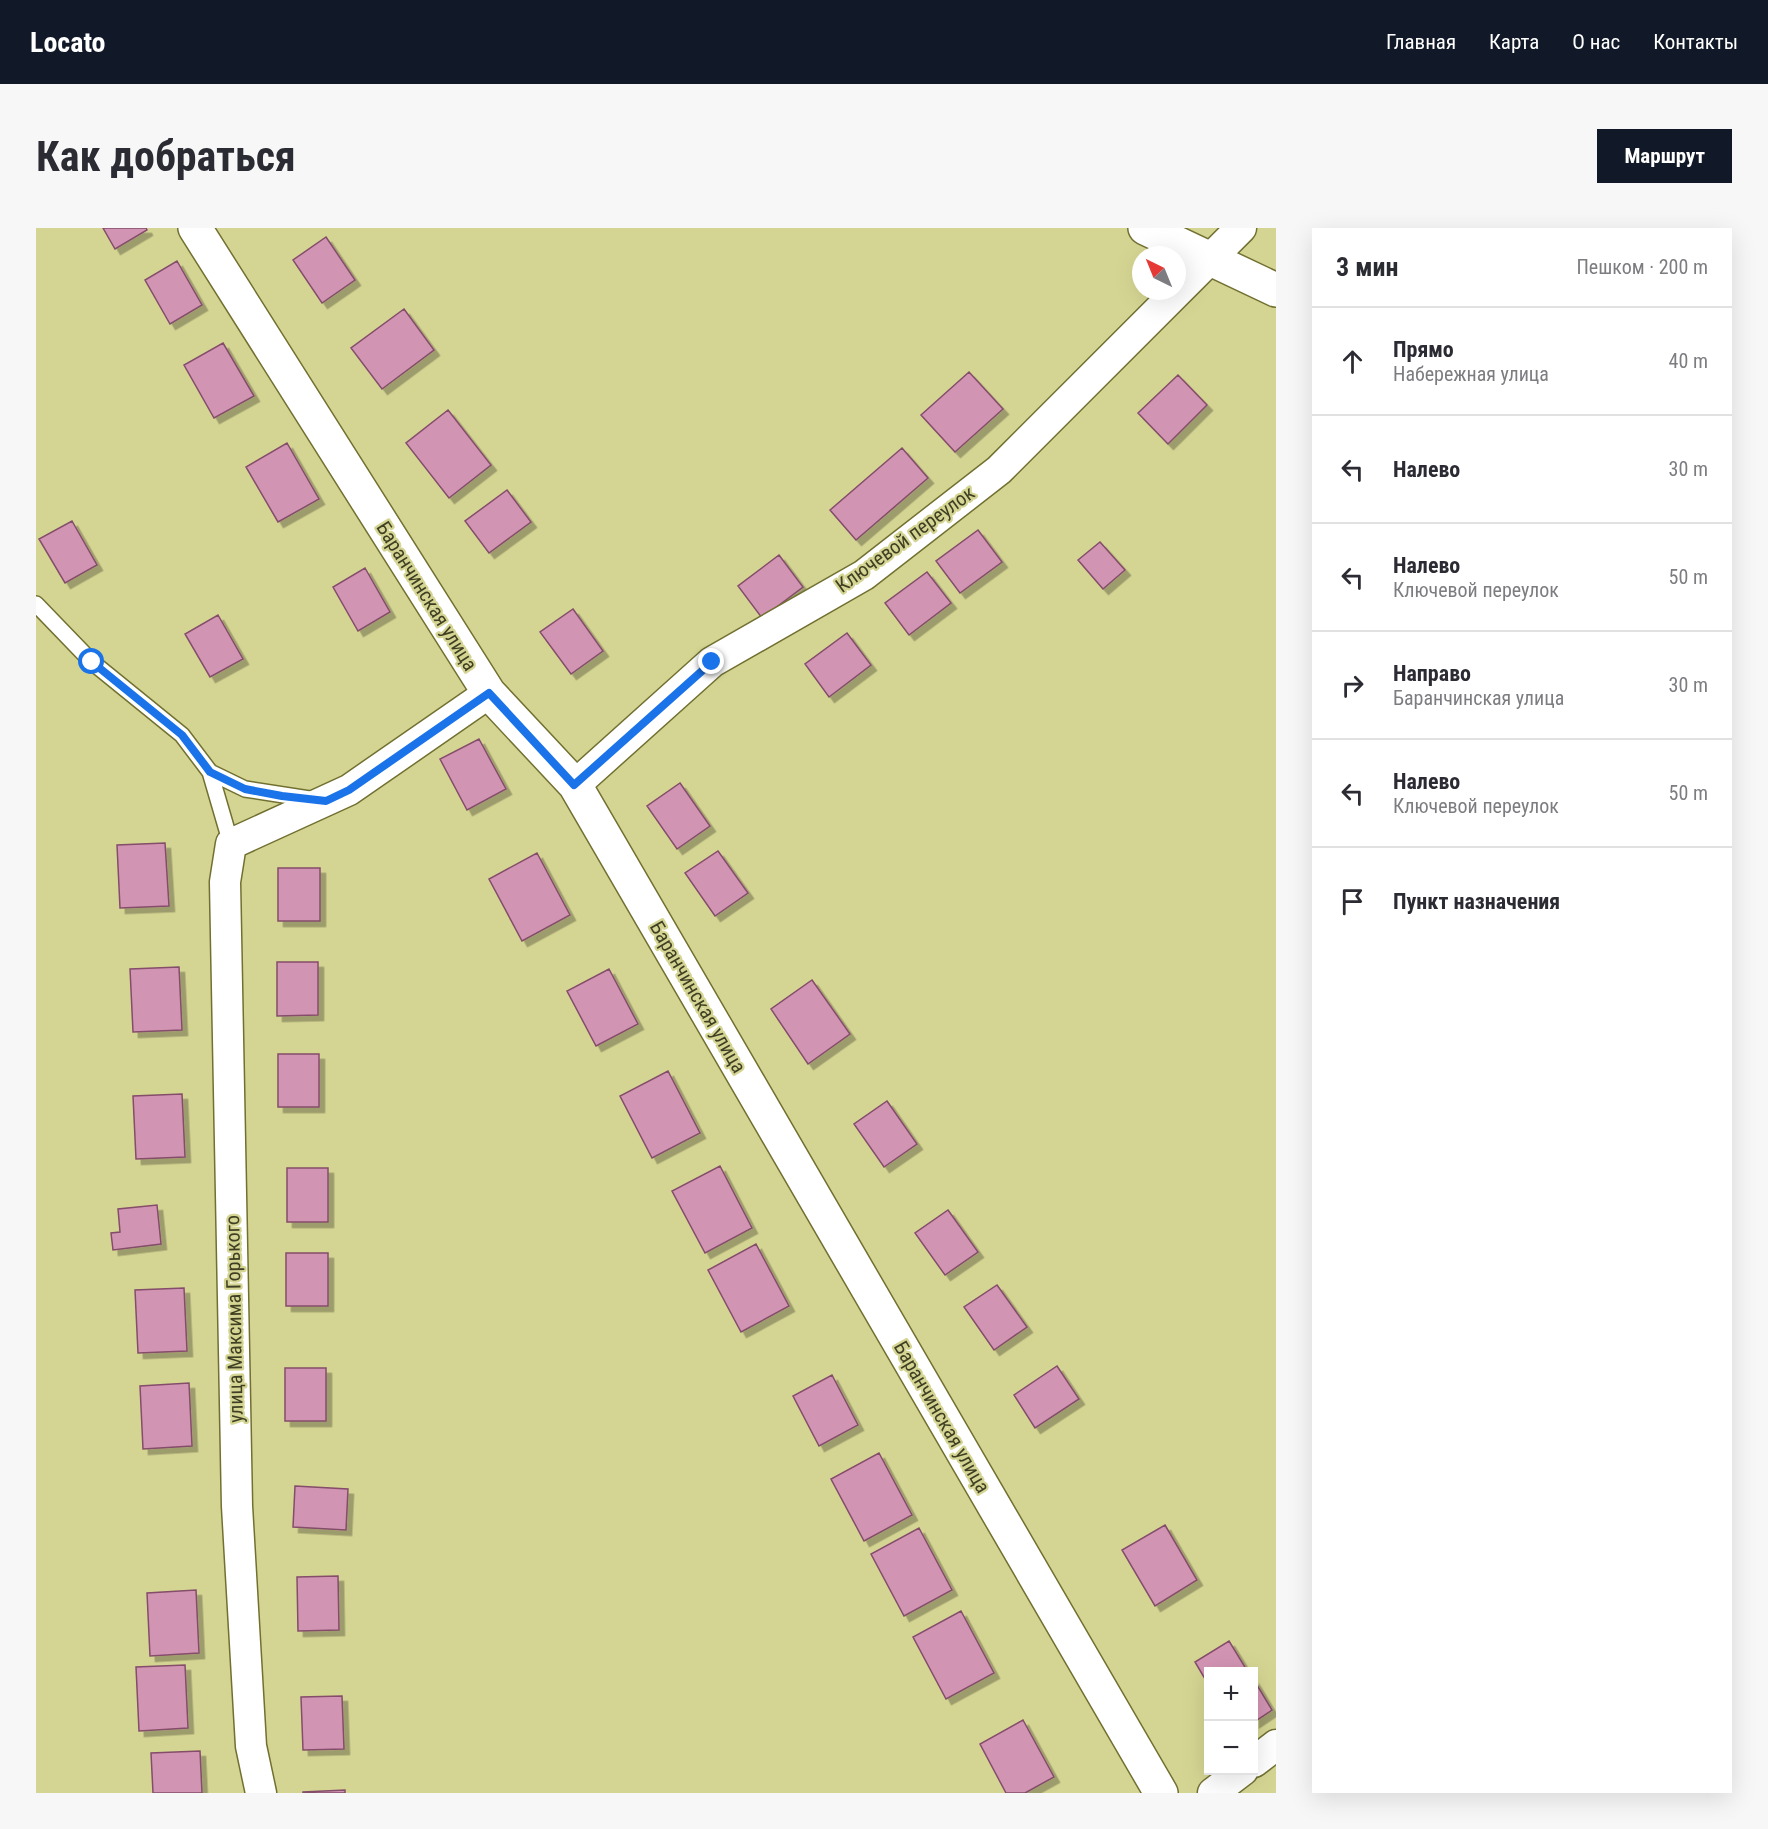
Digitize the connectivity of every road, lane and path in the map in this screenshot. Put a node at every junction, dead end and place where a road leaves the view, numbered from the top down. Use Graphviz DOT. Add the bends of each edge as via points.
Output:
graph roads {
  1 [pos="195,228"];
  2 [pos="1145,228"];
  3 [pos="1241,228"];
  4 [pos="1209,260"];
  5 [pos="1276,290"];
  6 [pos="36,604"];
  7 [pos="489,693"];
  8 [pos="210,772"];
  9 [pos="574,785"];
  10 [pos="326,801"];
  11 [pos="231,844"];
  12 [pos="1276,1745"];
  13 [pos="1258,1759"];
  14 [pos="1236,1775"];
  15 [pos="261,1793"];
  16 [pos="1161,1793"];
  17 [pos="1213,1793"];
  1 -- 7 [label="street, Баранчинская улица"];
  2 -- 4 [label="street"];
  3 -- 4 [label="street, Ключевой переулок"];
  4 -- 5 [label="street"];
  4 -- 9 [label="street, Ключевой переулок" via="999,470 864,575 712,662"];
  6 -- 8 [label="lane" via="92,662 182,735"];
  7 -- 9 [label="street, Баранчинская улица"];
  7 -- 10 [label="street" via="349,790"];
  8 -- 10 [label="lane" via="245,789"];
  8 -- 11 [label="lane"];
  9 -- 16 [label="street, Баранчинская улица"];
  10 -- 11 [label="street"];
  11 -- 15 [label="street, улица Максима Горького" via="225,882 237,1506 251,1746"];
  12 -- 13 [label="street"];
  14 -- 17 [label="street"];
}
